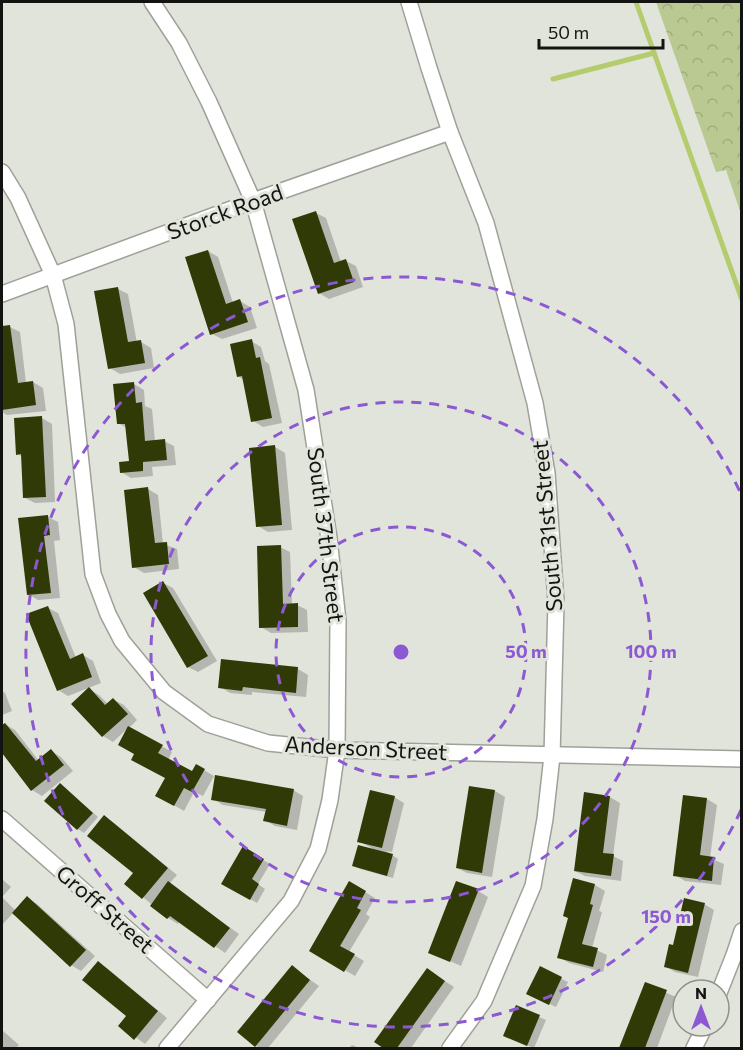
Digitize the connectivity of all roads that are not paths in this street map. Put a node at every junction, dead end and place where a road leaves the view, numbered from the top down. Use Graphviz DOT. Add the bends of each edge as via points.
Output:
graph roads {
  1 [pos="152,2"];
  2 [pos="409,2"];
  3 [pos="450,132"];
  4 [pos="2,172"];
  5 [pos="253,201"];
  6 [pos="53,275"];
  7 [pos="2,294"];
  8 [pos="337,750"];
  9 [pos="552,756"];
  10 [pos="741,759"];
  11 [pos="2,819"];
  12 [pos="741,932"];
  13 [pos="725,978"];
  14 [pos="208,1000"];
  15 [pos="167,1048"];
  16 [pos="450,1048"];
  1 -- 5 [label="street, South 37th Street" via="179,43 209,102"];
  2 -- 3 [label="street, South 31st Street"];
  3 -- 5 [label="street, Storck Road"];
  3 -- 9 [label="street, South 31st Street" via="486,223 535,403 547,473 556,602"];
  4 -- 6 [label="street, Anderson Street"];
  5 -- 6 [label="street, Storck Road"];
  5 -- 8 [label="street, South 37th Street" via="306,390 328,526 338,621"];
  6 -- 7 [label="street, Storck Road"];
  6 -- 8 [label="street, Anderson Street" via="66,324 93,574 122,641 164,692 208,724 268,743"];
  8 -- 9 [label="street, Anderson Street"];
  8 -- 14 [label="street, South 37th Street" via="318,849 291,901"];
  9 -- 10 [label="street, Anderson Street"];
  9 -- 16 [label="street, South 31st Street" via="533,886 484,1001"];
  11 -- 14 [label="street, Groff Street"];
  12 -- 13 [label="street"];
  14 -- 15 [label="street, South 37th Street"];
}
